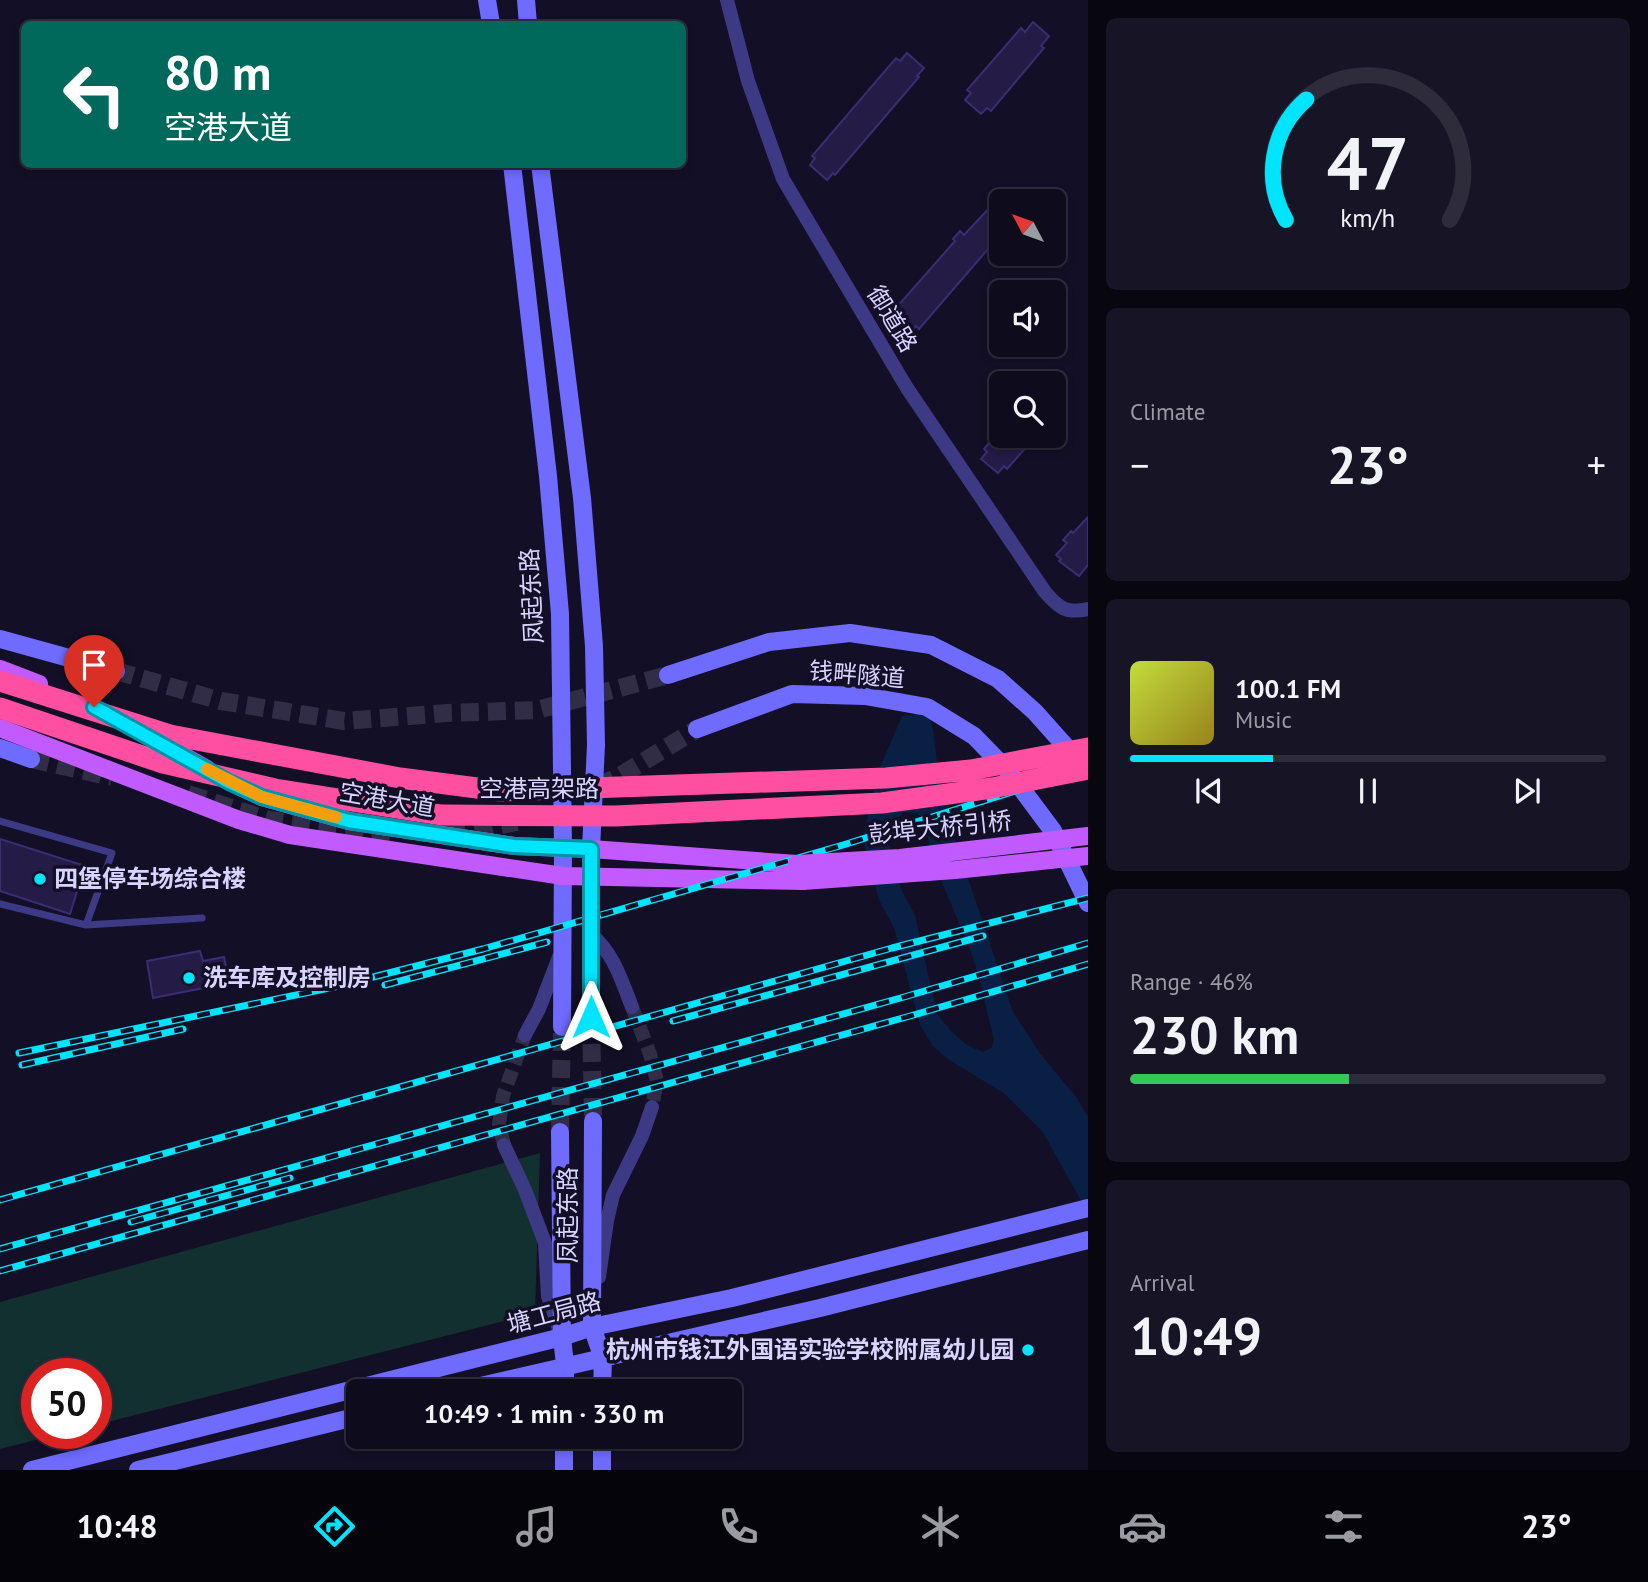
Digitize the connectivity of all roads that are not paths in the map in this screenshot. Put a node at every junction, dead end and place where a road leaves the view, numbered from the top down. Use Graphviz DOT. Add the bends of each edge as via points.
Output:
graph roads {
  1 [pos="487,0"];
  2 [pos="526,0"];
  3 [pos="727,0"];
  4 [pos="490,21"];
  5 [pos="528,21"];
  6 [pos="512,168"];
  7 [pos="541,168"];
  8 [pos="1088,609"];
  9 [pos="0,639"];
  10 [pos="0,669"];
  11 [pos="116,671"];
  12 [pos="668,675"];
  13 [pos="0,681"];
  14 [pos="0,708"];
  15 [pos="0,727"];
  16 [pos="697,729"];
  17 [pos="0,748"];
  18 [pos="1088,748"];
  19 [pos="31,759"];
  20 [pos="1088,769"];
  21 [pos="1088,775"];
  22 [pos="0,821"];
  23 [pos="1088,836"];
  24 [pos="563,848"];
  25 [pos="591,849"];
  26 [pos="1088,856"];
  27 [pos="800,873"];
  28 [pos="563,876"];
  29 [pos="591,877"];
  30 [pos="1088,903"];
  31 [pos="0,904"];
  32 [pos="202,918"];
  33 [pos="86,925"];
  34 [pos="591,933"];
  35 [pos="563,946"];
  36 [pos="632,1007"];
  37 [pos="591,1017"];
  38 [pos="562,1027"];
  39 [pos="524,1035"];
  40 [pos="652,1107"];
  41 [pos="593,1121"];
  42 [pos="561,1132"];
  43 [pos="504,1145"];
  44 [pos="1081,1209"];
  45 [pos="1088,1240"];
  46 [pos="592,1327"];
  47 [pos="562,1337"];
  48 [pos="603,1358"];
  49 [pos="565,1365"];
  50 [pos="508,1379"];
  51 [pos="565,1379"];
  52 [pos="602,1379"];
  53 [pos="346,1419"];
  54 [pos="565,1449"];
  55 [pos="602,1449"];
  56 [pos="32,1470"];
  57 [pos="138,1470"];
  58 [pos="564,1470"];
  59 [pos="601,1470"];
  1 -- 4 [label="main road"];
  2 -- 5 [label="main road"];
  3 -- 8 [label="street, 御道路" via="748,81 783,179 842,279 907,388 1045,592 1057,606 1075,612"];
  6 -- 24 [label="main road, 凤起东路" via="560,614"];
  7 -- 25 [label="main road" via="582,498 594,646"];
  9 -- 11 [label="main road"];
  10 -- 24 [label="main road, 空港大道" via="71,695 262,797 349,821 514,846"];
  12 -- 21 [label="main road, 钱畔隧道" via="769,642 850,633 931,645 998,679 1035,712"];
  13 -- 18 [label="highway, 空港高架路, bridge" via="170,735 400,778 500,791 886,778 971,770"];
  14 -- 20 [label="highway, 空港高架路, bridge" via="163,763 275,789 441,815 616,816 882,803"];
  15 -- 28 [label="main road, 空港大道" via="239,820 290,835"];
  16 -- 30 [label="main road, 钱畔隧道" via="792,694 865,696 927,707 974,736 1009,772 1053,831"];
  17 -- 19 [label="main road"];
  22 -- 33 [label="lane" via="112,853"];
  23 -- 27 [label="main road, 彭埠大桥引桥, bridge"];
  24 -- 25 [label="main road, 空港大道"];
  24 -- 28 [label="main road, 凤起东路"];
  25 -- 27 [label="main road, 空港大道"];
  25 -- 29 [label="main road"];
  26 -- 27 [label="main road, bridge" via="954,870"];
  27 -- 29 [label="main road, 空港大道"];
  28 -- 29 [label="main road, 空港大道"];
  28 -- 35 [label="main road, 凤起东路"];
  29 -- 34 [label="main road"];
  31 -- 33 [label="lane"];
  32 -- 33 [label="lane"];
  34 -- 36 [label="street" via="614,961"];
  34 -- 37 [label="main road"];
  35 -- 38 [label="main road, 凤起东路"];
  35 -- 39 [label="street"];
  40 -- 46 [label="street" via="613,1195"];
  41 -- 46 [label="main road, 凤起东路"];
  42 -- 47 [label="main road, 凤起东路"];
  43 -- 47 [label="street" via="545,1243 548,1296"];
  44 -- 46 [label="main road, 塘工局路" via="732,1298"];
  45 -- 48 [label="main road"];
  46 -- 47 [label="main road, 塘工局路"];
  46 -- 48 [label="main road, 凤起东路"];
  47 -- 49 [label="main road, 凤起东路"];
  47 -- 56 [label="main road, 塘工局路"];
  48 -- 49 [label="main road"];
  48 -- 52 [label="main road, 凤起东路"];
  49 -- 50 [label="main road"];
  49 -- 51 [label="main road, 凤起东路"];
  53 -- 57 [label="main road"];
  54 -- 58 [label="main road"];
  55 -- 59 [label="main road"];
}
